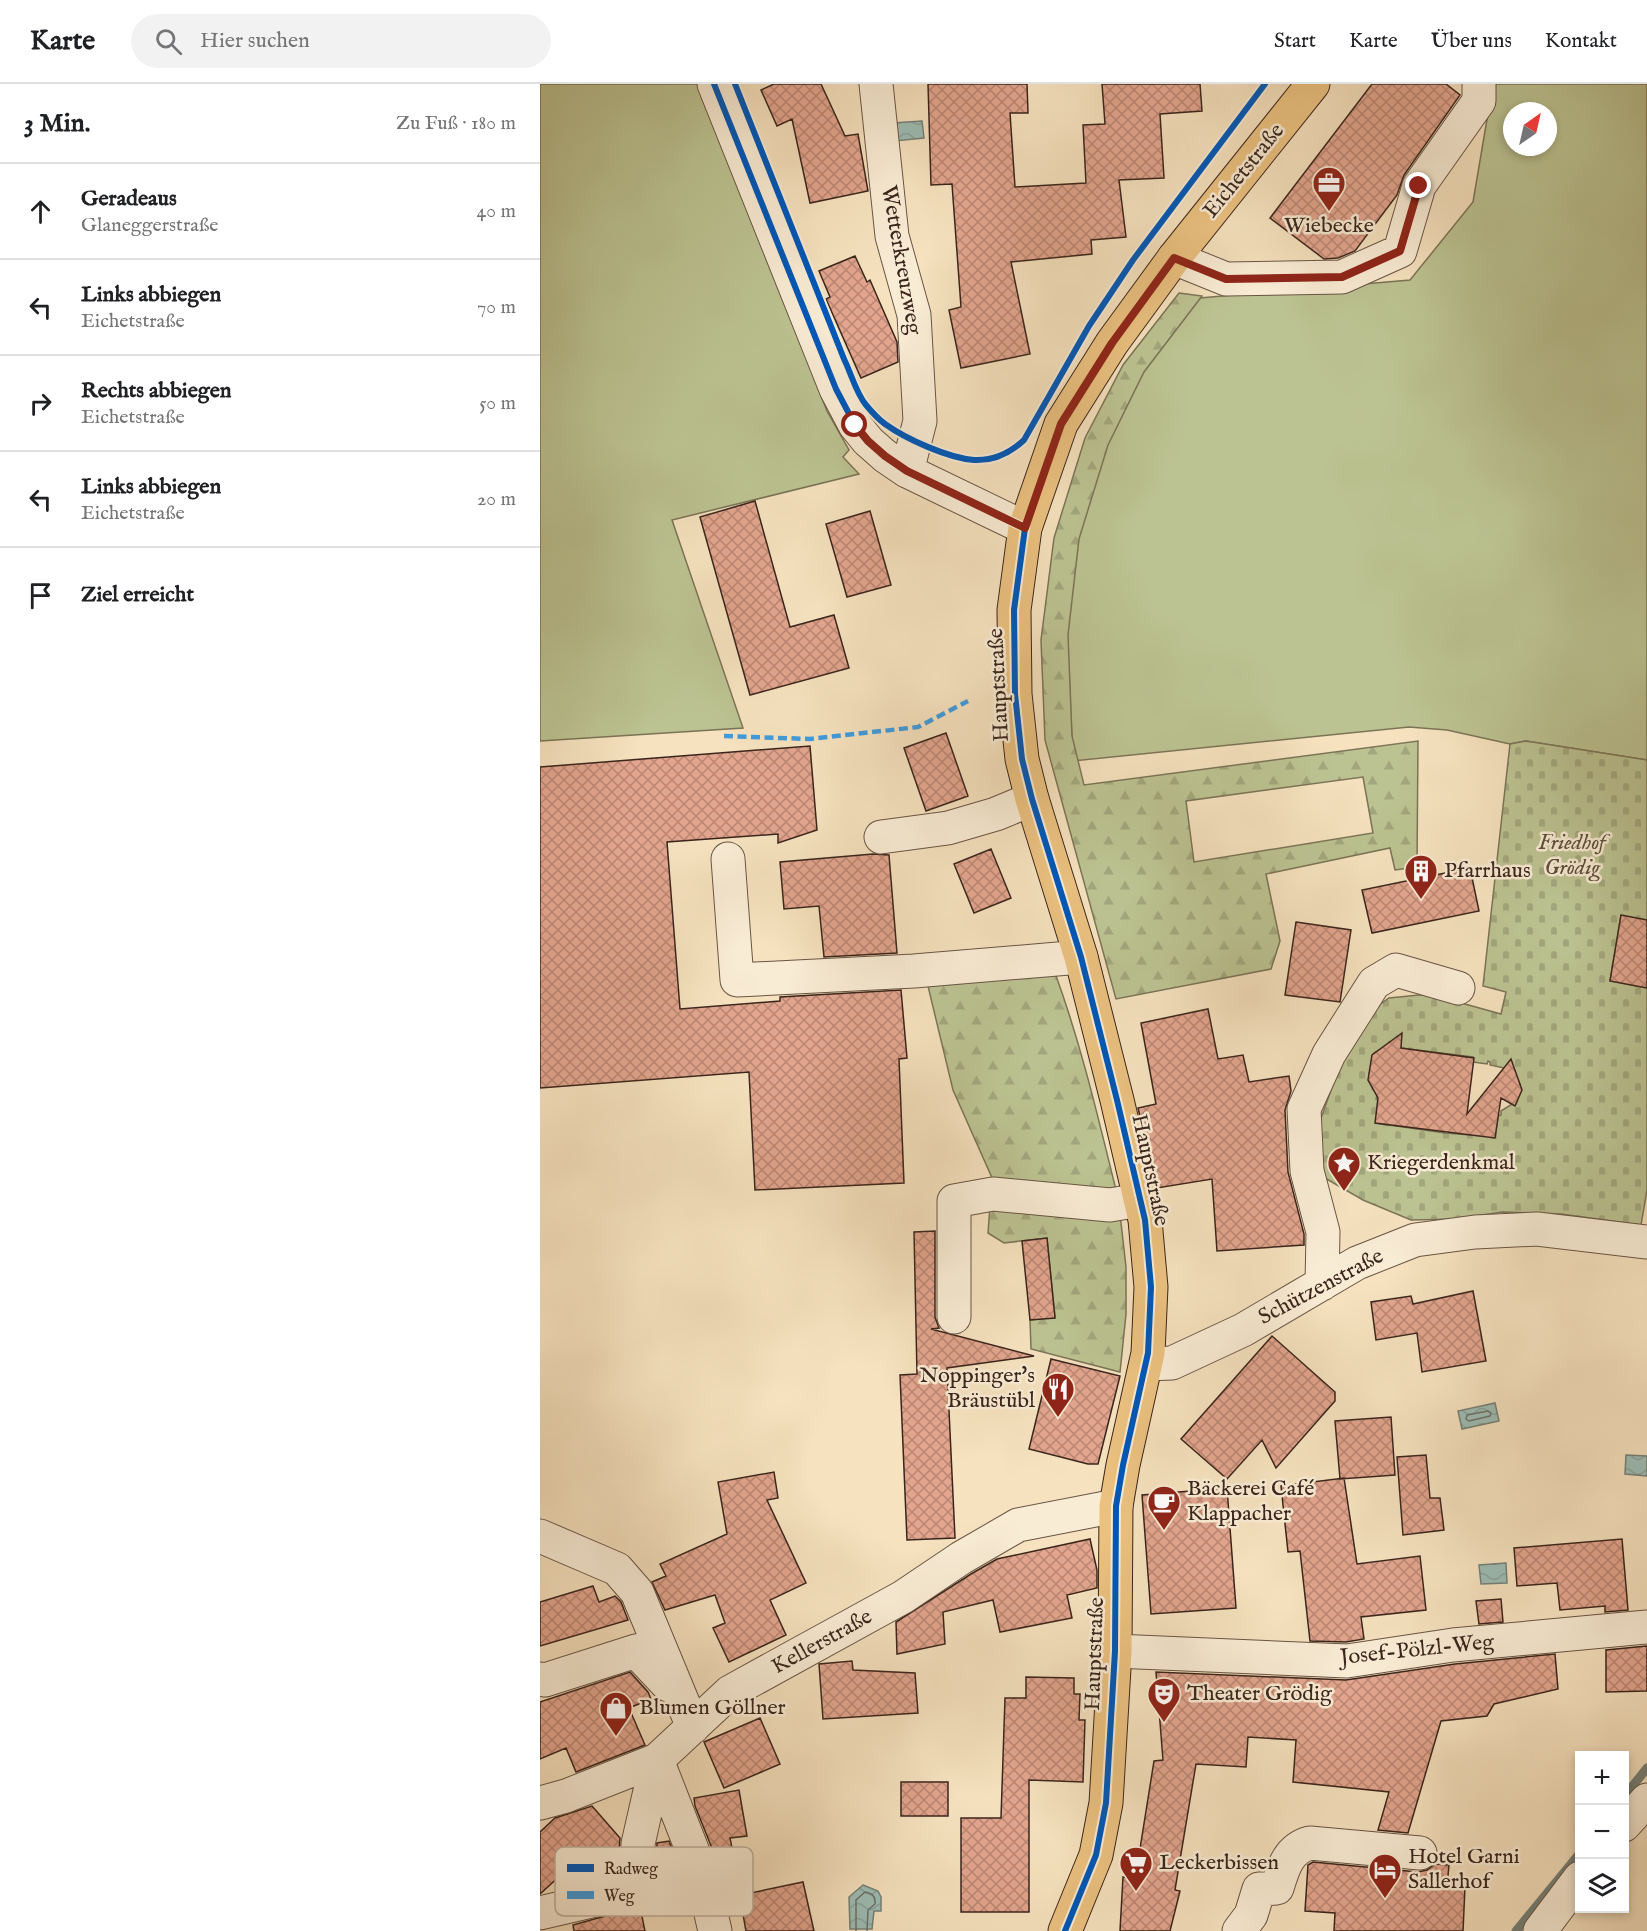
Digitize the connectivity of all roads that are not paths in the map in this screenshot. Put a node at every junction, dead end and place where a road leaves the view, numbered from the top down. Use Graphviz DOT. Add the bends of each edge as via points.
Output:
graph roads {
  1 [pos="714,84"];
  2 [pos="876,84"];
  3 [pos="1313,84"];
  4 [pos="1479,84"];
  5 [pos="1174,258"];
  6 [pos="907,471"];
  7 [pos="1025,528"];
  8 [pos="1032,799"];
  9 [pos="881,837"];
  10 [pos="728,859"];
  11 [pos="1081,957"];
  12 [pos="1458,988"];
  13 [pos="1140,1200"];
  14 [pos="1647,1242"];
  15 [pos="1322,1284"];
  16 [pos="954,1317"];
  17 [pos="1146,1364"];
  18 [pos="1116,1506"];
  19 [pos="540,1536"];
  20 [pos="1647,1627"];
  21 [pos="1115,1651"];
  22 [pos="540,1679"];
  23 [pos="690,1719"];
  24 [pos="657,1760"];
  25 [pos="1647,1800"];
  26 [pos="540,1803"];
  27 [pos="1629,1820"];
  28 [pos="638,1847"];
  29 [pos="691,1847"];
  30 [pos="1420,1853"];
  31 [pos="1575,1885"];
  32 [pos="555,1910"];
  33 [pos="540,1913"];
  34 [pos="712,1916"];
  35 [pos="540,1924"];
  36 [pos="541,1931"];
  37 [pos="715,1931"];
  38 [pos="1065,1931"];
  39 [pos="1239,1931"];
  40 [pos="1540,1931"];
  1 -- 6 [label="street" via="836,389 868,441"];
  2 -- 6 [label="street, Wetterkreuzweg" via="892,236 914,315 920,421"];
  3 -- 5 [label="main road, Eichetstraße"];
  4 -- 5 [label="street" via="1479,101 1419,186 1400,251 1342,277 1226,279"];
  5 -- 7 [label="main road, Eichetstraße" via="1112,343 1061,424"];
  6 -- 7 [label="street"];
  7 -- 8 [label="main road, Hauptstraße" via="1014,610 1015,694 1022,759"];
  8 -- 9 [label="street" via="948,828"];
  8 -- 11 [label="main road, Hauptstraße"];
  10 -- 11 [label="street" via="737,980"];
  11 -- 13 [label="main road, Hauptstraße"];
  12 -- 15 [label="street" via="1396,970 1374,983 1329,1054 1304,1109 1307,1171 1323,1232"];
  13 -- 16 [label="street" via="1110,1205 993,1194 954,1201"];
  13 -- 17 [label="main road, Hauptstraße" via="1151,1287"];
  14 -- 15 [label="street, Schützenstraße" via="1537,1229 1475,1232 1415,1240 1357,1263"];
  15 -- 17 [label="street, Schützenstraße" via="1243,1330 1172,1363"];
  17 -- 18 [label="main road, Hauptstraße"];
  18 -- 21 [label="main road, Hauptstraße"];
  18 -- 23 [label="street, Kellerstraße" via="1018,1525 903,1597 730,1692"];
  19 -- 23 [label="street" via="617,1569 637,1592"];
  20 -- 21 [label="street, Josef-Pölzl-Weg" via="1453,1645 1347,1661"];
  21 -- 38 [label="main road, Hauptstraße" via="1106,1803 1096,1855"];
  22 -- 23 [label="street" via="636,1651 664,1678"];
  23 -- 24 [label="street, Kellerstraße"];
  24 -- 26 [label="street, Kellerstraße"];
  24 -- 28 [label="street"];
  24 -- 29 [label="street"];
  25 -- 27 [label="street"];
  30 -- 39 [label="street" via="1310,1843 1300,1846 1284,1865 1277,1888 1259,1889 1251,1915"];
  31 -- 40 [label="street"];
  32 -- 33 [label="street"];
  34 -- 37 [label="street"];
  35 -- 36 [label="street"];
}
